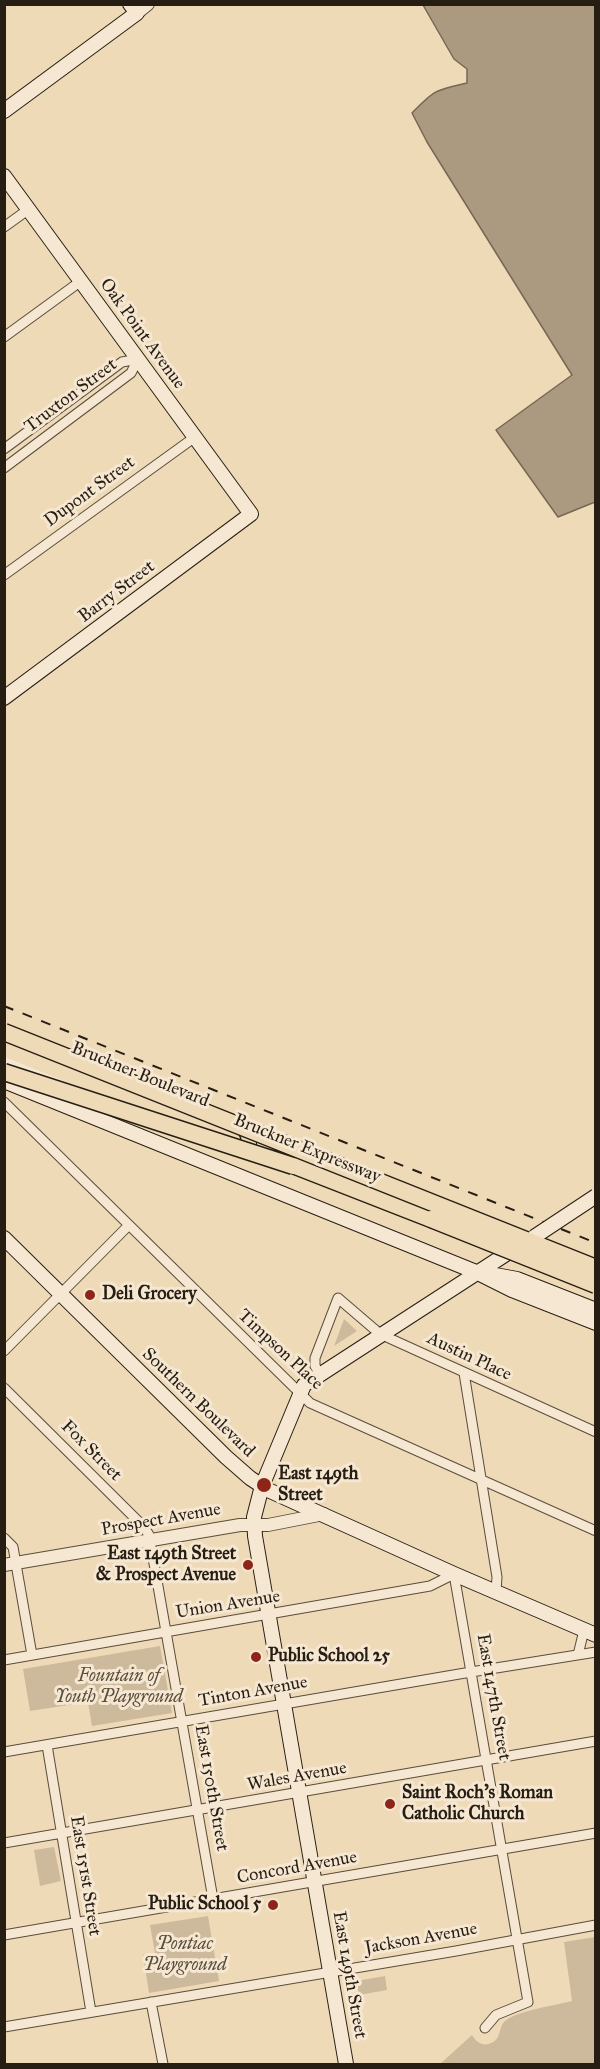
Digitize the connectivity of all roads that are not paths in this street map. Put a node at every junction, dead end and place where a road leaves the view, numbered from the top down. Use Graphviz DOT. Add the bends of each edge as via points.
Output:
graph roads {
  1 [pos="138,7"];
  2 [pos="4,111"];
  3 [pos="4,176"];
  4 [pos="28,209"];
  5 [pos="4,227"];
  6 [pos="81,281"];
  7 [pos="4,337"];
  8 [pos="138,358"];
  9 [pos="195,437"];
  10 [pos="4,449"];
  11 [pos="4,468"];
  12 [pos="251,514"];
  13 [pos="4,574"];
  14 [pos="4,699"];
  15 [pos="4,1032"];
  16 [pos="4,1040"];
  17 [pos="4,1048"];
  18 [pos="4,1060"];
  19 [pos="4,1072"];
  20 [pos="4,1081"];
  21 [pos="4,1102"];
  22 [pos="293,1166"];
  23 [pos="596,1196"];
  24 [pos="129,1225"];
  25 [pos="4,1238"];
  26 [pos="515,1248"];
  27 [pos="502,1255"];
  28 [pos="596,1268"];
  29 [pos="476,1272"];
  30 [pos="596,1279"];
  31 [pos="596,1285"];
  32 [pos="596,1292"];
  33 [pos="61,1294"];
  34 [pos="596,1310"];
  35 [pos="596,1323"];
  36 [pos="380,1334"];
  37 [pos="4,1351"];
  38 [pos="319,1373"];
  39 [pos="464,1373"];
  40 [pos="4,1388"];
  41 [pos="299,1393"];
  42 [pos="596,1432"];
  43 [pos="481,1480"];
  44 [pos="262,1486"];
  45 [pos="324,1514"];
  46 [pos="254,1525"];
  47 [pos="596,1531"];
  48 [pos="4,1538"];
  49 [pos="150,1540"];
  50 [pos="11,1564"];
  51 [pos="454,1574"];
  52 [pos="496,1591"];
  53 [pos="269,1615"];
  54 [pos="167,1632"];
  55 [pos="590,1632"];
  56 [pos="596,1652"];
  57 [pos="32,1655"];
  58 [pos="578,1655"];
  59 [pos="4,1660"];
  60 [pos="471,1672"];
  61 [pos="285,1704"];
  62 [pos="182,1721"];
  63 [pos="596,1741"];
  64 [pos="47,1745"];
  65 [pos="4,1752"];
  66 [pos="487,1760"];
  67 [pos="300,1793"];
  68 [pos="198,1810"];
  69 [pos="596,1833"];
  70 [pos="62,1834"];
  71 [pos="4,1843"];
  72 [pos="502,1850"];
  73 [pos="315,1882"];
  74 [pos="213,1899"];
  75 [pos="76,1923"];
  76 [pos="596,1925"];
  77 [pos="4,1935"];
  78 [pos="517,1939"];
  79 [pos="330,1971"];
  80 [pos="151,2002"];
  81 [pos="91,2012"];
  82 [pos="4,2027"];
  83 [pos="485,2028"];
  84 [pos="163,2064"];
  85 [pos="344,2064"];
  1 -- 2 [label="main road"];
  3 -- 4 [label="main road, Oak Point Avenue"];
  4 -- 5 [label="street"];
  4 -- 6 [label="main road, Oak Point Avenue"];
  6 -- 7 [label="street"];
  6 -- 8 [label="main road, Oak Point Avenue"];
  8 -- 9 [label="main road, Oak Point Avenue"];
  8 -- 10 [label="street, Truxton Street" via="122,362"];
  8 -- 11 [label="street, Truxton Street" via="130,373"];
  9 -- 12 [label="main road, Oak Point Avenue"];
  9 -- 13 [label="street, Dupont Street"];
  12 -- 14 [label="main road, Barry Street"];
  15 -- 28 [label="highway, Bruckner Expressway, bridge"];
  16 -- 26 [label="main road, Bruckner Boulevard"];
  17 -- 22 [label="highway, Bruckner Expressway, bridge"];
  18 -- 27 [label="main road, Bruckner Boulevard"];
  19 -- 22 [label="highway, bridge"];
  20 -- 29 [label="main road"];
  21 -- 24 [label="street, Timpson Place"];
  22 -- 31 [label="highway, Bruckner Expressway, bridge"];
  23 -- 26 [label="main road, East 149th Street, bridge"];
  24 -- 33 [label="street"];
  24 -- 41 [label="street, Timpson Place"];
  25 -- 33 [label="main road, Southern Boulevard"];
  26 -- 27 [label="main road, East 149th Street"];
  26 -- 30 [label="main road, Bruckner Boulevard"];
  27 -- 29 [label="main road, East 149th Street"];
  27 -- 32 [label="main road, Bruckner Boulevard"];
  29 -- 34 [label="main road" via="517,1279"];
  29 -- 35 [label="main road"];
  29 -- 36 [label="main road, East 149th Street"];
  33 -- 37 [label="street"];
  33 -- 44 [label="main road, Southern Boulevard" via="226,1457"];
  36 -- 38 [label="main road, East 149th Street"];
  36 -- 38 [label="street, Austin Place" via="338,1298 315,1358"];
  36 -- 39 [label="street, Austin Place"];
  38 -- 41 [label="main road, East 149th Street"];
  39 -- 42 [label="street, Austin Place"];
  39 -- 43 [label="street"];
  40 -- 49 [label="street, Fox Street" via="144,1527"];
  41 -- 43 [label="street, Timpson Place" via="310,1403"];
  41 -- 44 [label="main road, East 149th Street"];
  43 -- 47 [label="street, Timpson Place"];
  43 -- 52 [label="street"];
  44 -- 45 [label="main road, Southern Boulevard"];
  44 -- 46 [label="main road, East 149th Street"];
  45 -- 46 [label="street, Prospect Avenue"];
  45 -- 51 [label="main road, Southern Boulevard"];
  46 -- 49 [label="street, Prospect Avenue"];
  46 -- 53 [label="main road, East 149th Street"];
  48 -- 50 [label="street" via="13,1547"];
  49 -- 50 [label="street, Prospect Avenue"];
  49 -- 54 [label="street, East 150th Street"];
  50 -- 57 [label="street"];
  51 -- 52 [label="main road, Southern Boulevard"];
  51 -- 53 [label="street, Union Avenue" via="430,1586"];
  51 -- 60 [label="street, East 147th Street"];
  52 -- 55 [label="main road, Southern Boulevard"];
  53 -- 54 [label="street, Union Avenue"];
  53 -- 61 [label="main road, East 149th Street"];
  54 -- 57 [label="street, Union Avenue"];
  54 -- 62 [label="street, East 150th Street"];
  55 -- 58 [label="street"];
  56 -- 58 [label="street, Tinton Avenue"];
  57 -- 59 [label="street, Union Avenue"];
  58 -- 60 [label="street, Tinton Avenue"];
  60 -- 61 [label="street, Tinton Avenue"];
  60 -- 66 [label="street, East 147th Street"];
  61 -- 62 [label="street, Tinton Avenue"];
  61 -- 67 [label="main road, East 149th Street"];
  62 -- 64 [label="street, Tinton Avenue"];
  62 -- 68 [label="street, East 150th Street"];
  63 -- 66 [label="street, Wales Avenue"];
  64 -- 65 [label="street, Tinton Avenue"];
  64 -- 70 [label="street, East 151st Street"];
  66 -- 67 [label="street, Wales Avenue"];
  66 -- 72 [label="street, East 147th Street"];
  67 -- 68 [label="street, Wales Avenue"];
  67 -- 73 [label="main road, East 149th Street"];
  68 -- 70 [label="street, Wales Avenue"];
  68 -- 74 [label="street, East 150th Street"];
  69 -- 72 [label="street, Concord Avenue"];
  70 -- 71 [label="street, Wales Avenue"];
  70 -- 75 [label="street, East 151st Street"];
  72 -- 73 [label="street, Concord Avenue"];
  72 -- 78 [label="street, East 147th Street"];
  73 -- 74 [label="street, Concord Avenue"];
  73 -- 79 [label="main road, East 149th Street"];
  74 -- 75 [label="street, Concord Avenue"];
  75 -- 77 [label="street, Concord Avenue"];
  75 -- 81 [label="street, East 151st Street"];
  76 -- 78 [label="street, Jackson Avenue"];
  78 -- 79 [label="street, Jackson Avenue"];
  78 -- 83 [label="street, East 147th Street" via="528,2002 496,2015"];
  79 -- 80 [label="street, Jackson Avenue"];
  79 -- 85 [label="main road, East 149th Street"];
  80 -- 81 [label="street, Jackson Avenue"];
  80 -- 84 [label="street"];
  81 -- 82 [label="street, Jackson Avenue"];
}
